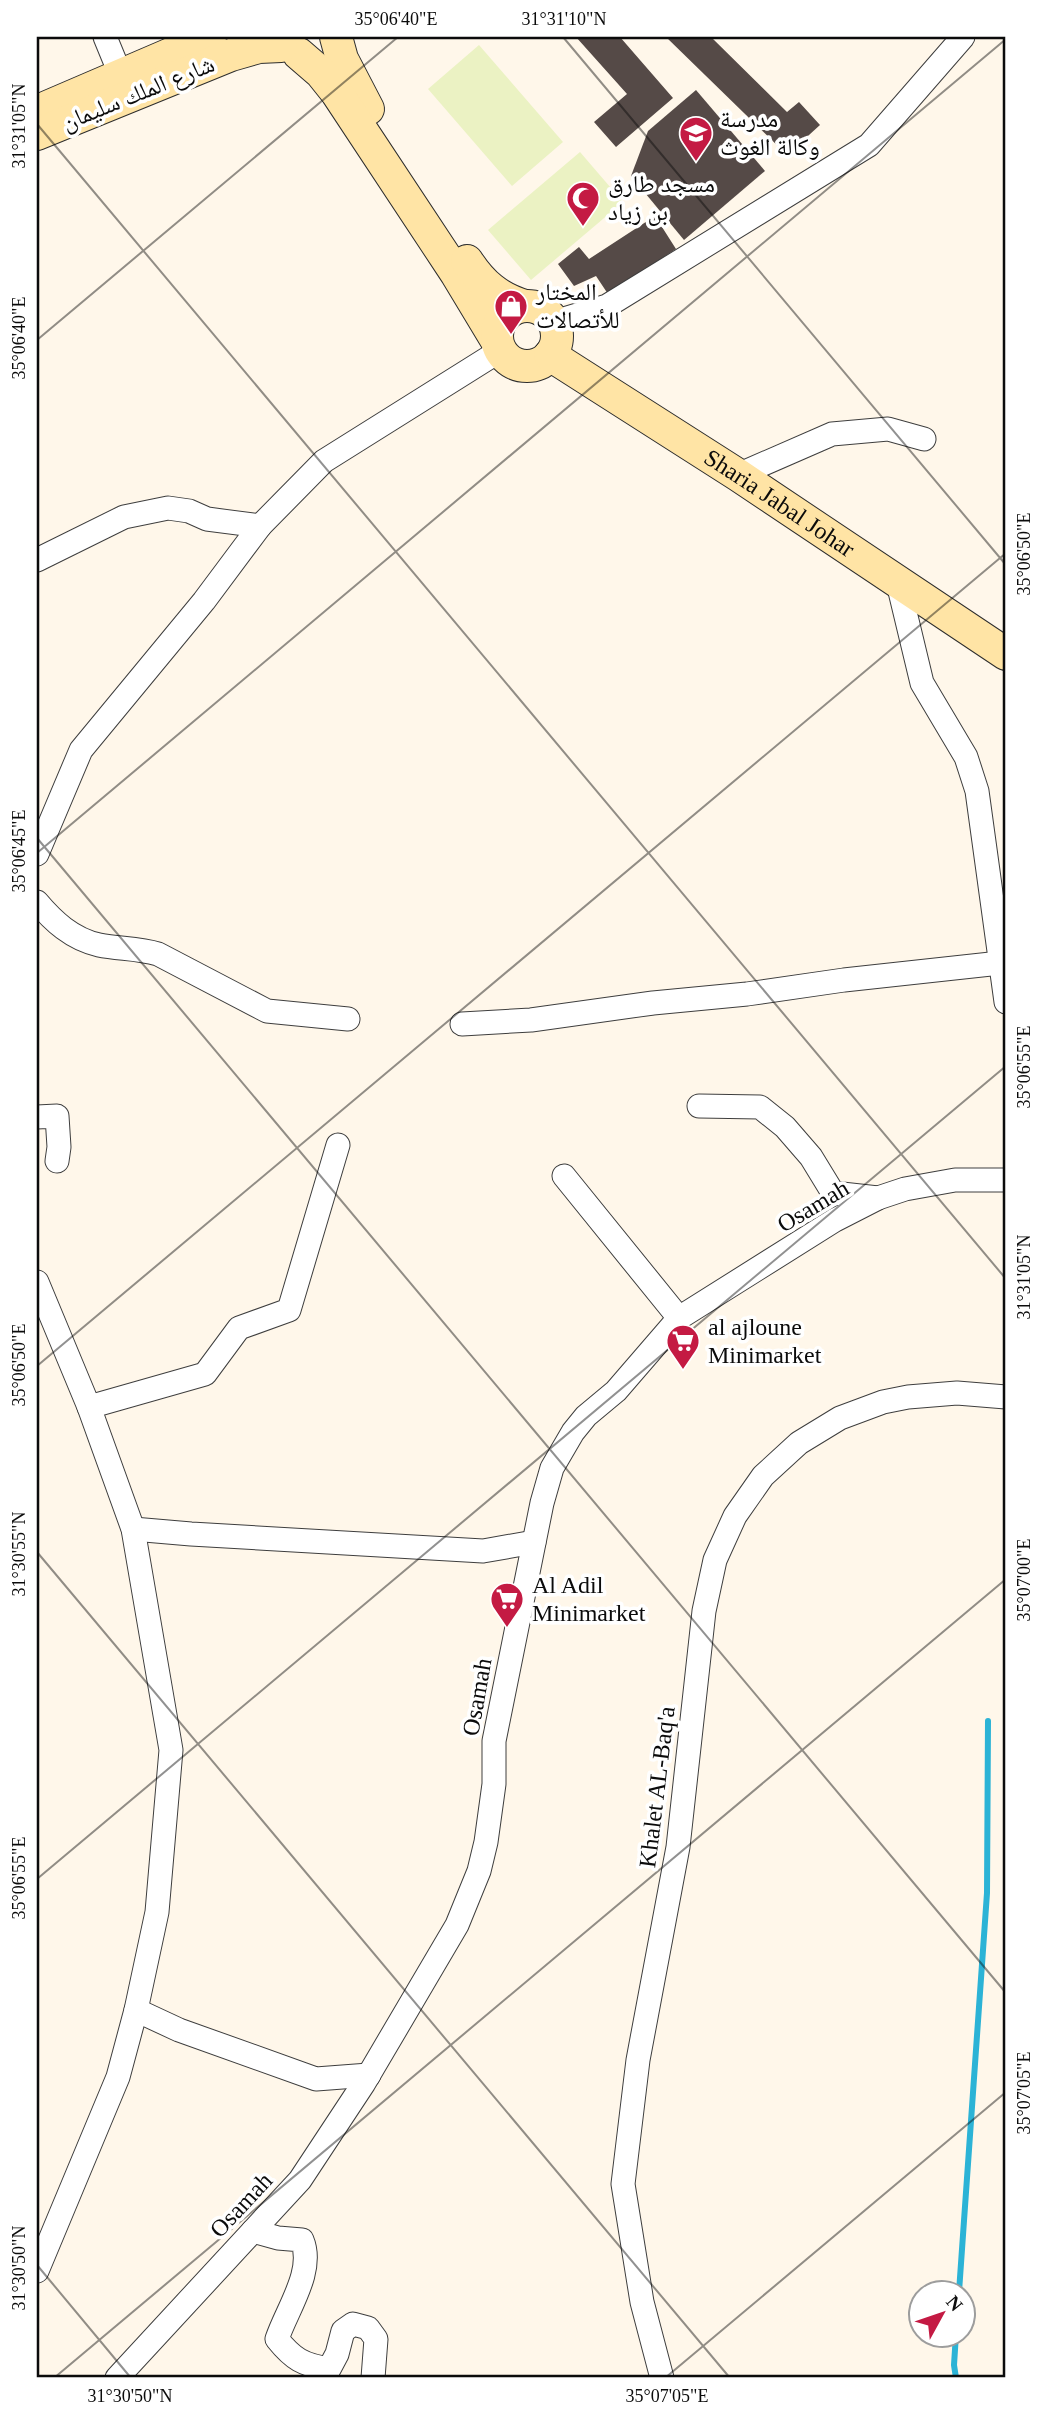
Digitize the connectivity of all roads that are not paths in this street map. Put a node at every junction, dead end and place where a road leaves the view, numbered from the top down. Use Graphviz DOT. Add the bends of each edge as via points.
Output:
graph roads {
  1 [pos="105,37"];
  2 [pos="210,37"];
  3 [pos="333,37"];
  4 [pos="963,37"];
  5 [pos="284,46"];
  6 [pos="121,76"];
  7 [pos="37,111"];
  8 [pos="37,134"];
  9 [pos="525,306"];
  10 [pos="554,322"];
  11 [pos="499,345"];
  12 [pos="550,355"];
  13 [pos="924,439"];
  14 [pos="738,474"];
  15 [pos="260,526"];
  16 [pos="37,560"];
  17 [pos="898,583"];
  18 [pos="1006,654"];
  19 [pos="37,854"];
  20 [pos="37,902"];
  21 [pos="1000,963"];
  22 [pos="1006,1002"];
  23 [pos="348,1019"];
  24 [pos="462,1024"];
  25 [pos="699,1107"];
  26 [pos="37,1117"];
  27 [pos="338,1145"];
  28 [pos="57,1161"];
  29 [pos="564,1176"];
  30 [pos="1006,1180"];
  31 [pos="878,1198"];
  32 [pos="37,1282"];
  33 [pos="679,1318"];
  34 [pos="1006,1397"];
  35 [pos="89,1407"];
  36 [pos="133,1529"];
  37 [pos="534,1542"];
  38 [pos="136,2010"];
  39 [pos="369,2075"];
  40 [pos="253,2231"];
  41 [pos="37,2271"];
  42 [pos="117,2378"];
  43 [pos="373,2378"];
  44 [pos="662,2378"];
  1 -- 6 [label="street"];
  2 -- 6 [label="street, شارع الملك سليمان"];
  3 -- 5 [label="street, شارع الملك سليمان" via="318,50"];
  3 -- 9 [label="street" via="359,94 470,266 494,293"];
  4 -- 10 [label="street" via="869,145 607,306"];
  5 -- 8 [label="street, شارع الملك سليمان" via="231,55"];
  5 -- 11 [label="street" via="321,73 337,93"];
  6 -- 7 [label="street, شارع الملك سليمان"];
  9 -- 10 [label="street" via="542,309"];
  9 -- 11 [label="street" via="509,312 499,324"];
  10 -- 12 [label="street" via="557,339"];
  11 -- 12 [label="street" via="512,362 528,366"];
  11 -- 15 [label="street" via="324,461"];
  12 -- 14 [label="street, Sharia Jabal Johar"];
  13 -- 14 [label="street" via="888,429 832,434"];
  14 -- 17 [label="street, Sharia Jabal Johar"];
  15 -- 16 [label="street" via="168,508 124,517"];
  15 -- 19 [label="street" via="81,750"];
  17 -- 18 [label="street, Sharia Jabal Johar"];
  17 -- 21 [label="street" via="922,682 966,757 977,791"];
  20 -- 23 [label="street" via="52,921 86,941 158,954 267,1011"];
  21 -- 22 [label="street"];
  21 -- 24 [label="street" via="531,1020"];
  25 -- 31 [label="street" via="760,1107 811,1157 833,1193"];
  26 -- 28 [label="street" via="57,1116"];
  27 -- 35 [label="street" via="289,1310 239,1328 205,1374"];
  29 -- 33 [label="street"];
  30 -- 31 [label="street, Osamah" via="930,1183"];
  31 -- 33 [label="street, Osamah"];
  32 -- 35 [label="street"];
  33 -- 37 [label="street, Osamah" via="616,1391 586,1416 562,1449 545,1487"];
  34 -- 44 [label="street, Khalet AL-Baq'a" via="957,1393 908,1397 840,1418 799,1443 763,1476 735,1516 715,1560 704,1611 678,1847 638,2060 623,2184 642,2302"];
  35 -- 36 [label="street"];
  36 -- 37 [label="street" via="483,1551"];
  36 -- 38 [label="street" via="171,1750 157,1912"];
  37 -- 39 [label="street, Osamah" via="494,1741 491,1814 479,1871 445,1947"];
  38 -- 39 [label="street" via="316,2079"];
  38 -- 41 [label="street" via="118,2077"];
  39 -- 40 [label="street, Osamah" via="300,2180"];
  40 -- 42 [label="street, Osamah"];
  40 -- 43 [label="street" via="302,2240 307,2252 300,2286 278,2339 290,2355 328,2369 343,2331 353,2325 368,2328 376,2339"];
}
